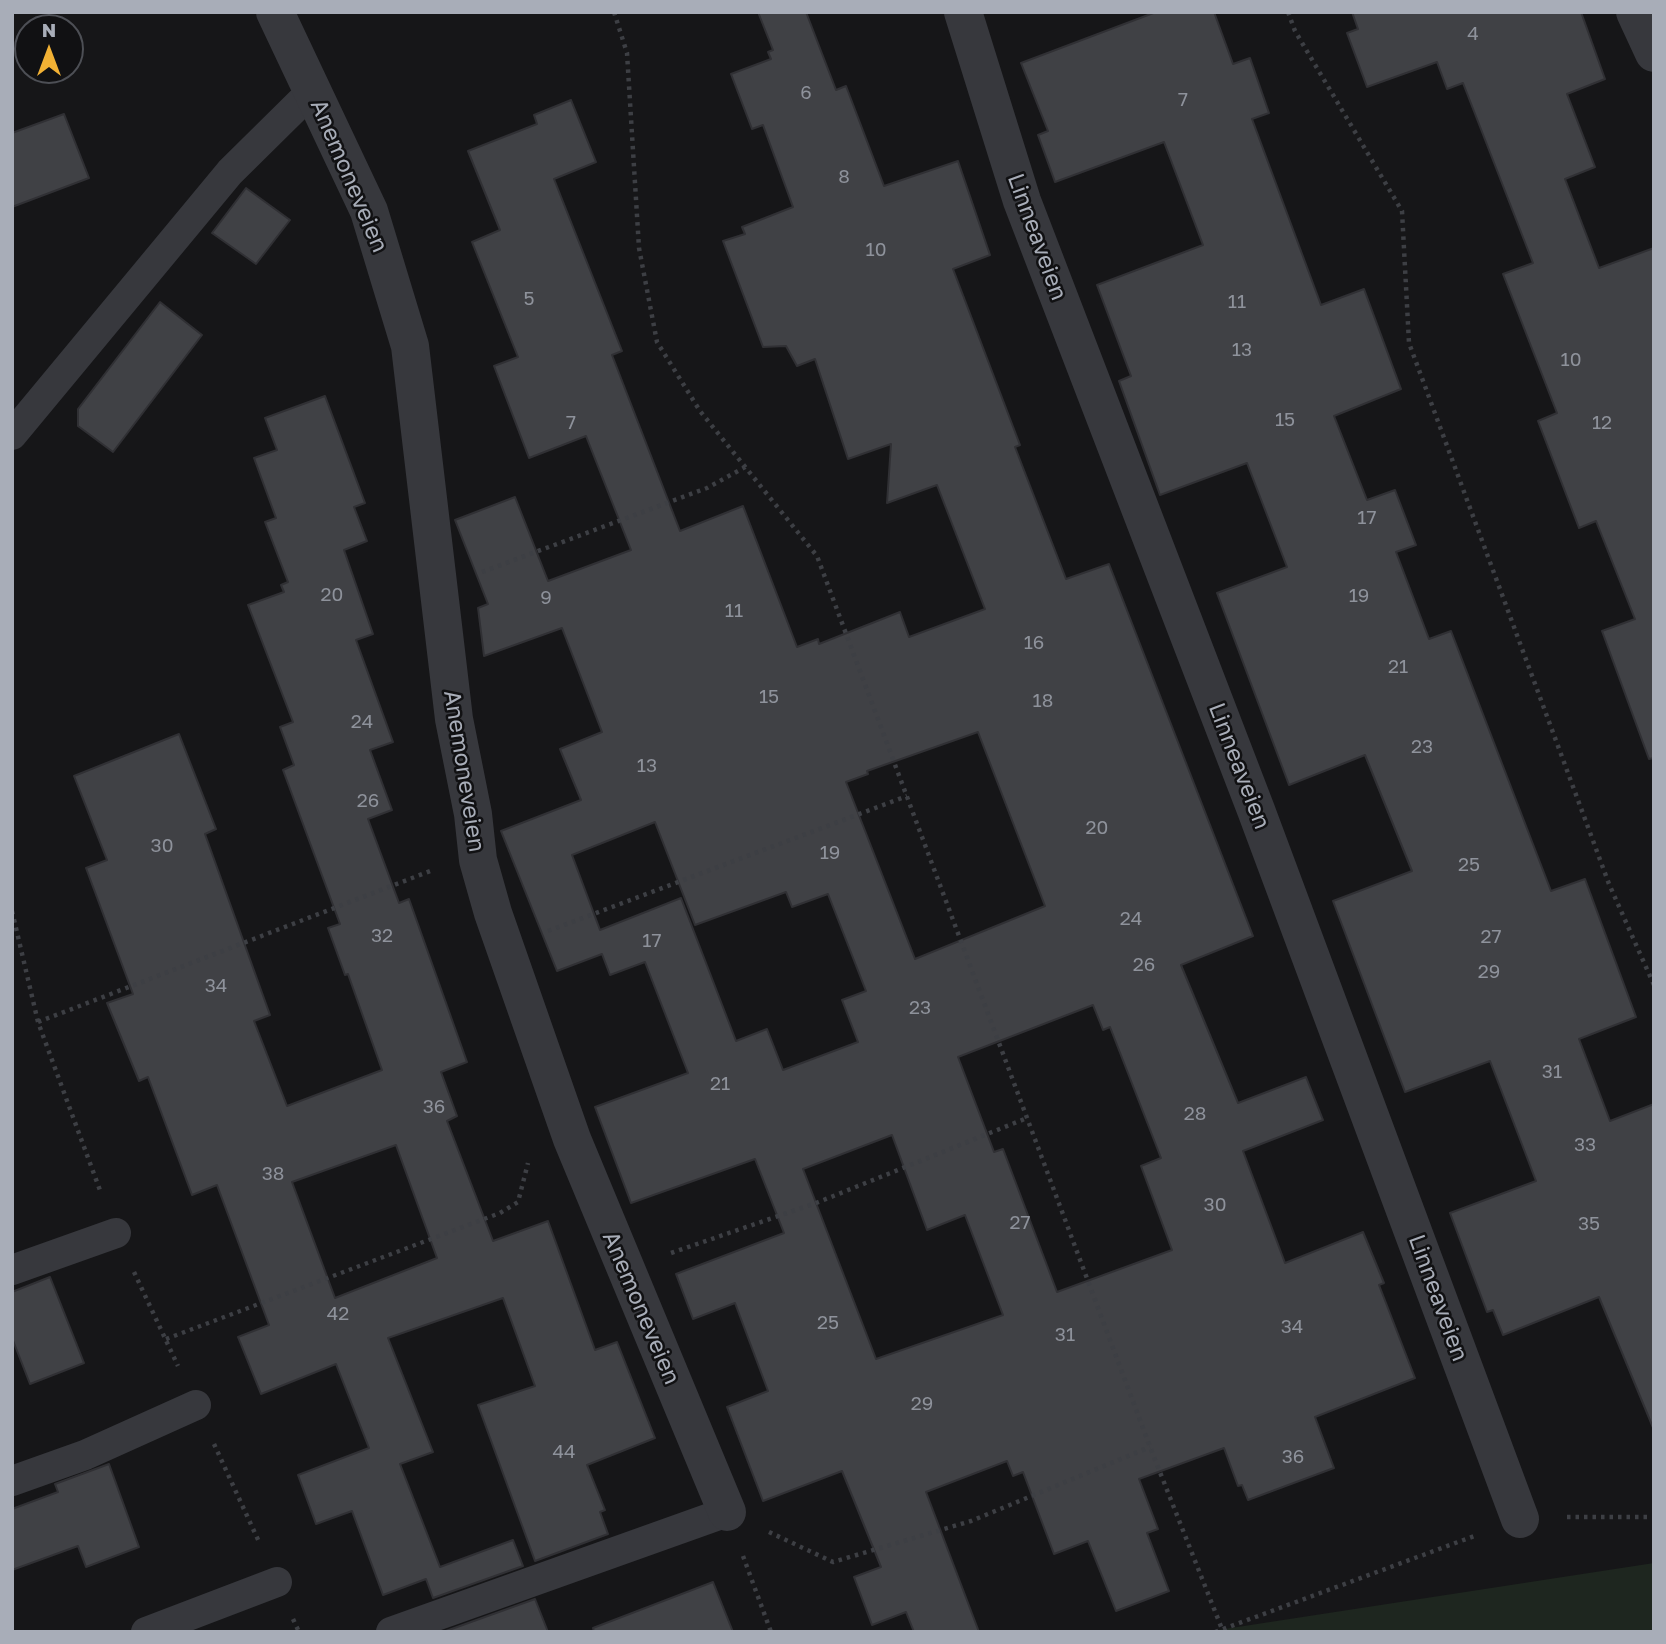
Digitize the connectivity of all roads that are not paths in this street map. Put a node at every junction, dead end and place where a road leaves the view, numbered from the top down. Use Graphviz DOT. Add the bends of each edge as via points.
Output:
graph roads {
  1 [pos="275,12"];
  2 [pos="963,12"];
  3 [pos="1635,12"];
  4 [pos="1654,53"];
  5 [pos="312,91"];
  6 [pos="12,435"];
  7 [pos="116,1233"];
  8 [pos="12,1270"];
  9 [pos="196,1405"];
  10 [pos="12,1481"];
  11 [pos="727,1512"];
  12 [pos="1520,1519"];
  13 [pos="277,1582"];
  14 [pos="146,1632"];
  15 [pos="391,1632"];
  1 -- 5 [label="street, Anemoneveien"];
  2 -- 12 [label="street, Linneaveien" via="1022,201 1261,823"];
  3 -- 4 [label="street"];
  5 -- 6 [label="lane" via="230,172"];
  5 -- 11 [label="street, Anemoneveien" via="369,211 410,346 454,719 478,860 572,1139"];
  7 -- 8 [label="lane"];
  9 -- 10 [label="lane" via="85,1455"];
  11 -- 15 [label="lane"];
  13 -- 14 [label="lane"];
}
